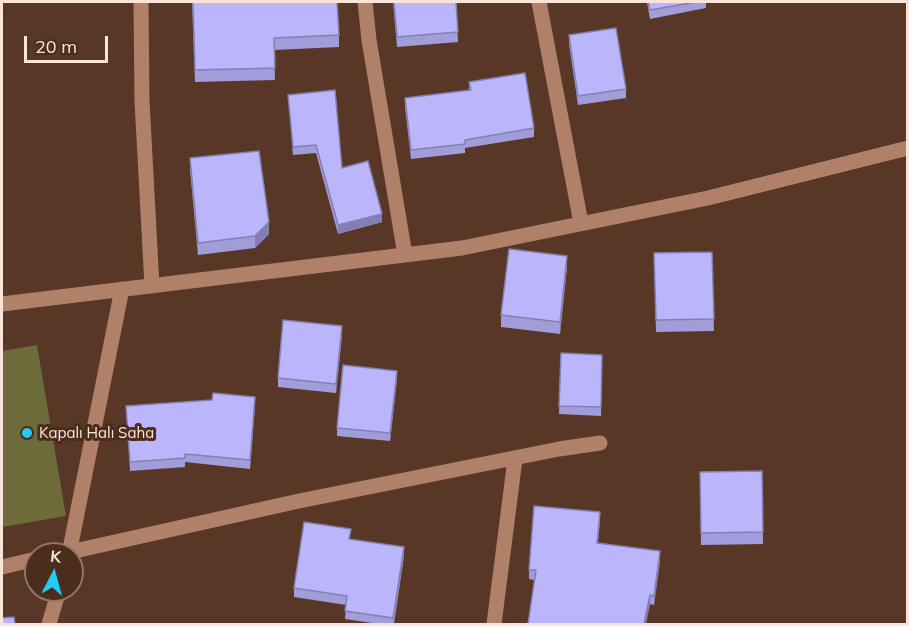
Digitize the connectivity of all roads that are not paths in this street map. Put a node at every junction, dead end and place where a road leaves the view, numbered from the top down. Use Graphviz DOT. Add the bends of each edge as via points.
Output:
graph roads {
  1 [pos="141,2"];
  2 [pos="365,2"];
  3 [pos="539,2"];
  4 [pos="908,148"];
  5 [pos="581,223"];
  6 [pos="405,255"];
  7 [pos="152,286"];
  8 [pos="122,289"];
  9 [pos="2,304"];
  10 [pos="600,443"];
  11 [pos="515,459"];
  12 [pos="68,542"];
  13 [pos="84,549"];
  14 [pos="24,562"];
  15 [pos="2,567"];
  16 [pos="55,602"];
  17 [pos="49,624"];
  18 [pos="494,624"];
  1 -- 7 [label="street"];
  2 -- 6 [label="street"];
  3 -- 5 [label="street"];
  4 -- 5 [label="street" via="708,198"];
  5 -- 6 [label="street" via="462,248"];
  6 -- 7 [label="street"];
  7 -- 8 [label="street"];
  8 -- 9 [label="street"];
  8 -- 12 [label="street"];
  10 -- 11 [label="street"];
  11 -- 13 [label="street" via="299,501"];
  11 -- 18 [label="street"];
  14 -- 15 [label="street"];
  16 -- 17 [label="street"];
}
